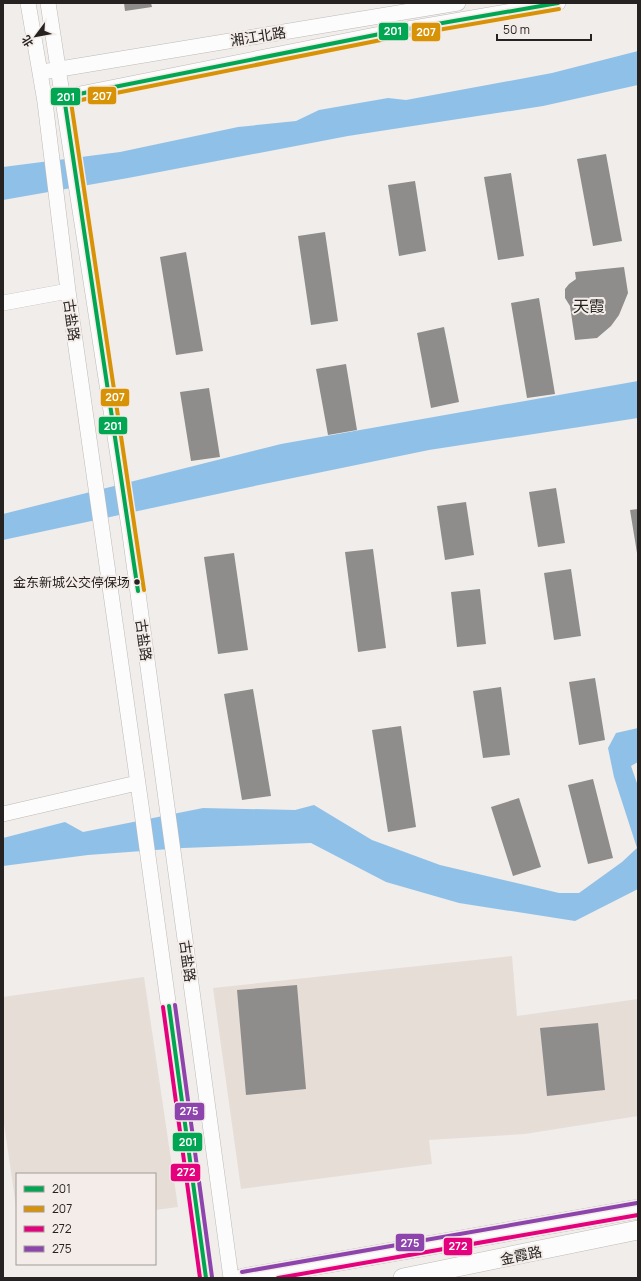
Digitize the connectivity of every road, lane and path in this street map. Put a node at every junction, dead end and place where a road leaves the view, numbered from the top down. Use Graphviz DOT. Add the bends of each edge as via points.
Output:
graph roads {
  1 [pos="28,3"];
  2 [pos="48,3"];
  3 [pos="458,3"];
  4 [pos="558,3"];
  5 [pos="58,70"];
  6 [pos="40,73"];
  7 [pos="64,97"];
  8 [pos="45,102"];
  9 [pos="68,291"];
  10 [pos="3,303"];
  11 [pos="137,784"];
  12 [pos="3,814"];
  13 [pos="638,1209"];
  14 [pos="638,1230"];
  15 [pos="206,1278"];
  16 [pos="231,1278"];
  17 [pos="243,1278"];
  18 [pos="403,1278"];
  1 -- 6 [label="street, 古盐路"];
  2 -- 5 [label="street, 古盐路"];
  3 -- 5 [label="street, 湘江北路"];
  4 -- 7 [label="street" via="385,33"];
  5 -- 6 [label="street, 湘江北路"];
  5 -- 7 [label="street, 古盐路"];
  6 -- 8 [label="street, 古盐路"];
  7 -- 8 [label="street"];
  7 -- 16 [label="street, 古盐路" via="129,526"];
  8 -- 9 [label="street, 古盐路"];
  9 -- 10 [label="street"];
  9 -- 11 [label="street, 古盐路"];
  11 -- 12 [label="street"];
  11 -- 15 [label="street, 古盐路"];
  13 -- 17 [label="main road, 金霞路"];
  14 -- 18 [label="main road, 金霞路"];
}
